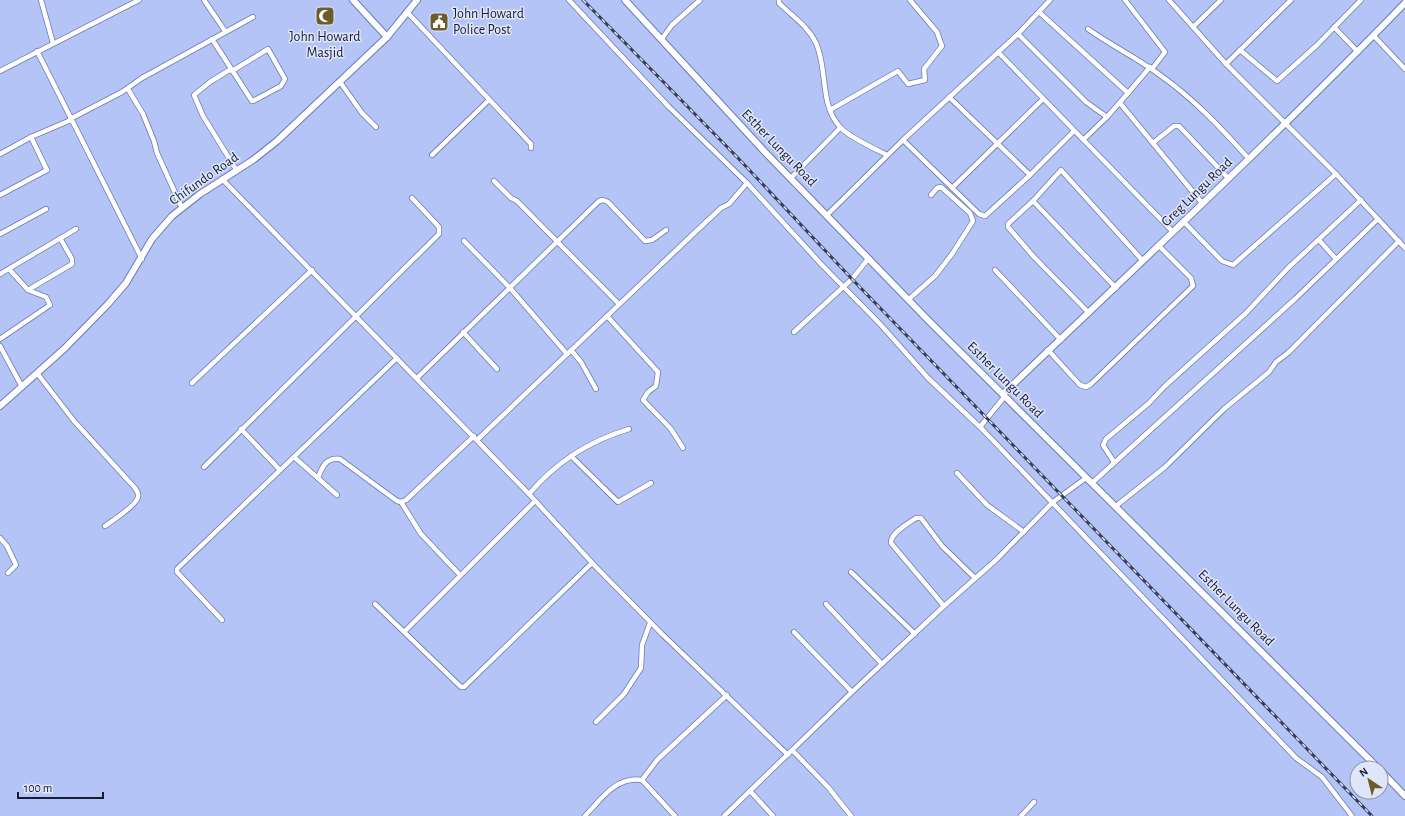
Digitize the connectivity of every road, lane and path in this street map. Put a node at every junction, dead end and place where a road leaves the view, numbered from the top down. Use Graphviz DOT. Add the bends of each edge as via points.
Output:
graph roads {
  1 [pos="40,0"];
  2 [pos="139,0"];
  3 [pos="204,0"];
  4 [pos="353,0"];
  5 [pos="417,0"];
  6 [pos="569,0"];
  7 [pos="625,0"];
  8 [pos="700,0"];
  9 [pos="779,0"];
  10 [pos="910,0"];
  11 [pos="1050,0"];
  12 [pos="1125,0"];
  13 [pos="1169,0"];
  14 [pos="1221,0"];
  15 [pos="1291,0"];
  16 [pos="1361,0"];
  17 [pos="1405,3"];
  18 [pos="1040,12"];
  19 [pos="408,13"];
  20 [pos="253,17"];
  21 [pos="1193,27"];
  22 [pos="1334,27"];
  23 [pos="1088,29"];
  24 [pos="225,31"];
  25 [pos="1018,34"];
  26 [pos="1374,35"];
  27 [pos="387,37"];
  28 [pos="212,39"];
  29 [pos="661,40"];
  30 [pos="53,43"];
  31 [pos="1240,50"];
  32 [pos="37,52"];
  33 [pos="998,52"];
  34 [pos="1358,52"];
  35 [pos="1226,64"];
  36 [pos="1151,68"];
  37 [pos="1405,69"];
  38 [pos="232,70"];
  39 [pos="0,71"];
  40 [pos="340,82"];
  41 [pos="128,88"];
  42 [pos="1128,93"];
  43 [pos="949,97"];
  44 [pos="1043,99"];
  45 [pos="489,100"];
  46 [pos="1120,103"];
  47 [pos="830,110"];
  48 [pos="1107,116"];
  49 [pos="70,120"];
  50 [pos="1285,123"];
  51 [pos="376,127"];
  52 [pos="840,128"];
  53 [pos="1074,131"];
  54 [pos="31,137"];
  55 [pos="903,140"];
  56 [pos="1083,140"];
  57 [pos="1153,143"];
  58 [pos="998,144"];
  59 [pos="530,148"];
  60 [pos="0,154"];
  61 [pos="432,155"];
  62 [pos="887,155"];
  63 [pos="1249,158"];
  64 [pos="237,171"];
  65 [pos="1336,174"];
  66 [pos="1030,175"];
  67 [pos="791,178"];
  68 [pos="1228,178"];
  69 [pos="222,179"];
  70 [pos="494,181"];
  71 [pos="747,183"];
  72 [pos="952,188"];
  73 [pos="0,195"];
  74 [pos="930,195"];
  75 [pos="412,198"];
  76 [pos="1361,200"];
  77 [pos="1033,201"];
  78 [pos="1202,203"];
  79 [pos="182,208"];
  80 [pos="46,209"];
  81 [pos="827,215"];
  82 [pos="1378,219"];
  83 [pos="1183,221"];
  84 [pos="76,229"];
  85 [pos="666,230"];
  86 [pos="1173,232"];
  87 [pos="0,234"];
  88 [pos="60,238"];
  89 [pos="1319,240"];
  90 [pos="464,241"];
  91 [pos="1399,241"];
  92 [pos="556,242"];
  93 [pos="1159,246"];
  94 [pos="1405,248"];
  95 [pos="142,259"];
  96 [pos="868,259"];
  97 [pos="1336,259"];
  98 [pos="1143,261"];
  99 [pos="9,269"];
  100 [pos="312,270"];
  101 [pos="995,270"];
  102 [pos="0,274"];
  103 [pos="843,287"];
  104 [pos="510,288"];
  105 [pos="1116,288"];
  106 [pos="28,290"];
  107 [pos="908,300"];
  108 [pos="619,304"];
  109 [pos="1089,313"];
  110 [pos="356,315"];
  111 [pos="607,316"];
  112 [pos="463,332"];
  113 [pos="794,332"];
  114 [pos="0,339"];
  115 [pos="1061,340"];
  116 [pos="1,350"];
  117 [pos="1048,350"];
  118 [pos="569,352"];
  119 [pos="397,358"];
  120 [pos="497,369"];
  121 [pos="37,373"];
  122 [pos="417,378"];
  123 [pos="192,383"];
  124 [pos="21,385"];
  125 [pos="596,390"];
  126 [pos="1004,395"];
  127 [pos="0,406"];
  128 [pos="980,427"];
  129 [pos="241,429"];
  130 [pos="630,429"];
  131 [pos="475,438"];
  132 [pos="683,448"];
  133 [pos="570,456"];
  134 [pos="294,457"];
  135 [pos="1114,462"];
  136 [pos="204,467"];
  137 [pos="280,470"];
  138 [pos="957,473"];
  139 [pos="318,478"];
  140 [pos="1086,478"];
  141 [pos="651,483"];
  142 [pos="1092,483"];
  143 [pos="529,494"];
  144 [pos="337,495"];
  145 [pos="535,501"];
  146 [pos="401,502"];
  147 [pos="1053,502"];
  148 [pos="1116,506"];
  149 [pos="105,526"];
  150 [pos="1024,532"];
  151 [pos="0,538"];
  152 [pos="592,563"];
  153 [pos="851,572"];
  154 [pos="8,573"];
  155 [pos="460,575"];
  156 [pos="975,578"];
  157 [pos="375,604"];
  158 [pos="826,604"];
  159 [pos="944,606"];
  160 [pos="222,620"];
  161 [pos="650,622"];
  162 [pos="405,631"];
  163 [pos="794,632"];
  164 [pos="915,634"];
  165 [pos="882,664"];
  166 [pos="852,692"];
  167 [pos="727,696"];
  168 [pos="596,722"];
  169 [pos="793,751"];
  170 [pos="788,755"];
  171 [pos="1370,760"];
  172 [pos="1389,779"];
  173 [pos="642,780"];
  174 [pos="751,792"];
  175 [pos="1405,796"];
  176 [pos="1034,802"];
  177 [pos="584,816"];
  178 [pos="675,816"];
  179 [pos="724,816"];
  180 [pos="773,816"];
  181 [pos="851,816"];
  182 [pos="1021,816"];
  183 [pos="1352,816"];
  1 -- 30 [label="street"];
  2 -- 30 [label="street"];
  3 -- 24 [label="street"];
  4 -- 27 [label="street"];
  5 -- 19 [label="street, Chifundo Road"];
  6 -- 71 [label="street" via="668,106"];
  7 -- 29 [label="street, Esther Lungu Road"];
  8 -- 29 [label="street" via="672,25"];
  9 -- 47 [label="street" via="779,3 800,21 816,43"];
  10 -- 47 [label="street" via="937,32 942,46 924,69 926,80 908,84 898,71"];
  11 -- 18 [label="street"];
  12 -- 36 [label="street" via="1165,52"];
  13 -- 21 [label="street"];
  14 -- 21 [label="street"];
  15 -- 31 [label="street"];
  16 -- 22 [label="street"];
  17 -- 26 [label="street, Greg Lungu Road"];
  18 -- 25 [label="street"];
  18 -- 42 [label="street"];
  19 -- 27 [label="street, Chifundo Road"];
  19 -- 45 [label="street"];
  20 -- 24 [label="street"];
  21 -- 35 [label="street"];
  22 -- 31 [label="street" via="1277,81"];
  22 -- 34 [label="street"];
  23 -- 36 [label="street"];
  24 -- 28 [label="street"];
  25 -- 33 [label="street"];
  25 -- 48 [label="street" via="1086,102"];
  26 -- 34 [label="street, Greg Lungu Road"];
  26 -- 37 [label="street"];
  27 -- 40 [label="street, Chifundo Road"];
  28 -- 38 [label="street"];
  28 -- 41 [label="street"];
  29 -- 67 [label="street, Esther Lungu Road"];
  30 -- 32 [label="street"];
  31 -- 35 [label="street"];
  32 -- 39 [label="street"];
  32 -- 49 [label="street"];
  33 -- 43 [label="street"];
  33 -- 44 [label="street"];
  34 -- 50 [label="street, Greg Lungu Road"];
  35 -- 50 [label="street"];
  36 -- 42 [label="street"];
  36 -- 63 [label="street" via="1208,114"];
  38 -- 38 [label="street" via="253,101 281,86 285,79 268,49"];
  38 -- 64 [label="street" via="210,82 194,95 203,116"];
  40 -- 51 [label="street" via="362,113"];
  40 -- 64 [label="street, Chifundo Road" via="277,141"];
  41 -- 49 [label="street"];
  41 -- 79 [label="street" via="143,114 157,153"];
  42 -- 46 [label="street"];
  43 -- 55 [label="street"];
  43 -- 58 [label="street"];
  44 -- 53 [label="street"];
  44 -- 58 [label="street"];
  45 -- 59 [label="street" via="531,144"];
  45 -- 61 [label="street"];
  46 -- 48 [label="street"];
  46 -- 57 [label="street"];
  47 -- 52 [label="street"];
  48 -- 56 [label="street"];
  49 -- 54 [label="street"];
  49 -- 95 [label="street"];
  50 -- 63 [label="street, Greg Lungu Road"];
  50 -- 65 [label="street"];
  52 -- 62 [label="street"];
  52 -- 67 [label="street"];
  53 -- 56 [label="street"];
  53 -- 66 [label="street"];
  54 -- 60 [label="street"];
  54 -- 73 [label="street" via="47,170"];
  55 -- 62 [label="street"];
  55 -- 72 [label="street"];
  56 -- 86 [label="street"];
  57 -- 68 [label="street" via="1174,126 1179,126"];
  57 -- 78 [label="street"];
  58 -- 66 [label="street"];
  58 -- 72 [label="street"];
  62 -- 81 [label="street"];
  63 -- 68 [label="street, Greg Lungu Road"];
  64 -- 69 [label="street, Chifundo Road"];
  65 -- 76 [label="street"];
  65 -- 83 [label="street" via="1233,265 1222,261"];
  66 -- 72 [label="street" via="985,216 979,214"];
  67 -- 81 [label="street, Esther Lungu Road"];
  68 -- 78 [label="street, Greg Lungu Road"];
  69 -- 79 [label="street, Chifundo Road"];
  69 -- 100 [label="street"];
  70 -- 92 [label="street"];
  71 -- 103 [label="street"];
  71 -- 108 [label="street" via="729,204 721,208"];
  74 -- 107 [label="street" via="942,187 970,213 972,221 935,276"];
  75 -- 110 [label="street" via="439,227 439,234"];
  76 -- 82 [label="street"];
  76 -- 89 [label="street"];
  77 -- 98 [label="street" via="1061,170"];
  77 -- 105 [label="street"];
  77 -- 109 [label="street" via="1008,224 1009,229"];
  78 -- 83 [label="street, Greg Lungu Road"];
  79 -- 95 [label="street, Chifundo Road" via="152,239"];
  80 -- 87 [label="street"];
  81 -- 96 [label="street, Esther Lungu Road"];
  82 -- 91 [label="street"];
  82 -- 97 [label="street"];
  83 -- 86 [label="street, Greg Lungu Road"];
  84 -- 88 [label="street"];
  85 -- 92 [label="street" via="652,240 645,241 608,202 603,200"];
  86 -- 93 [label="street, Greg Lungu Road"];
  88 -- 99 [label="street"];
  88 -- 106 [label="street" via="72,259 72,264"];
  89 -- 97 [label="street"];
  89 -- 135 [label="street" via="1288,268 1246,313 1149,403 1106,439 1103,445"];
  90 -- 104 [label="street"];
  91 -- 94 [label="street"];
  91 -- 148 [label="street" via="1276,362 1269,372 1224,409 1165,467"];
  92 -- 104 [label="street"];
  92 -- 108 [label="street"];
  93 -- 98 [label="street, Greg Lungu Road"];
  93 -- 117 [label="street" via="1191,278 1193,286 1091,384 1086,387 1080,386"];
  95 -- 121 [label="street, Chifundo Road" via="108,304"];
  96 -- 103 [label="street"];
  96 -- 107 [label="street, Esther Lungu Road"];
  97 -- 135 [label="street" via="1196,390"];
  98 -- 105 [label="street, Greg Lungu Road"];
  99 -- 102 [label="street"];
  99 -- 106 [label="street"];
  100 -- 110 [label="street"];
  100 -- 123 [label="street"];
  101 -- 115 [label="street"];
  103 -- 113 [label="street"];
  103 -- 128 [label="street" via="928,378"];
  104 -- 112 [label="street"];
  104 -- 118 [label="street"];
  105 -- 109 [label="street, Greg Lungu Road"];
  106 -- 114 [label="street" via="46,297 50,305"];
  107 -- 126 [label="street, Esther Lungu Road"];
  108 -- 111 [label="street"];
  109 -- 115 [label="street, Greg Lungu Road"];
  110 -- 119 [label="street"];
  110 -- 129 [label="street"];
  111 -- 118 [label="street"];
  111 -- 132 [label="street" via="658,372 656,386 643,400 671,429"];
  112 -- 120 [label="street"];
  112 -- 122 [label="street"];
  115 -- 117 [label="street, Greg Lungu Road"];
  116 -- 124 [label="street"];
  117 -- 126 [label="street, Greg Lungu Road"];
  118 -- 125 [label="street" via="581,362"];
  118 -- 131 [label="street"];
  119 -- 122 [label="street"];
  119 -- 134 [label="street"];
  121 -- 124 [label="street, Chifundo Road"];
  121 -- 149 [label="street" via="74,421 138,494 138,499 133,505"];
  122 -- 131 [label="street"];
  124 -- 127 [label="street, Chifundo Road"];
  126 -- 128 [label="street"];
  126 -- 140 [label="street, Esther Lungu Road"];
  128 -- 147 [label="street"];
  129 -- 136 [label="street"];
  129 -- 137 [label="street"];
  130 -- 133 [label="street" via="600,440"];
  131 -- 143 [label="street"];
  131 -- 146 [label="street"];
  133 -- 141 [label="street" via="618,502"];
  133 -- 143 [label="street" via="557,465"];
  134 -- 137 [label="street"];
  134 -- 139 [label="street"];
  135 -- 142 [label="street"];
  137 -- 160 [label="street" via="177,569"];
  138 -- 150 [label="street" via="987,505"];
  139 -- 144 [label="street"];
  139 -- 146 [label="street" via="325,463 340,459"];
  140 -- 142 [label="street, Esther Lungu Road"];
  140 -- 147 [label="street"];
  142 -- 148 [label="street, Esther Lungu Road"];
  143 -- 145 [label="street"];
  145 -- 152 [label="street"];
  145 -- 155 [label="street"];
  146 -- 155 [label="street" via="422,534"];
  147 -- 150 [label="street"];
  147 -- 183 [label="street" via="1296,758 1322,777"];
  148 -- 171 [label="street, Esther Lungu Road"];
  150 -- 156 [label="street"];
  151 -- 154 [label="street" via="16,565"];
  152 -- 161 [label="street"];
  152 -- 162 [label="street" via="464,687 460,687"];
  153 -- 164 [label="street"];
  155 -- 162 [label="street"];
  156 -- 159 [label="street"];
  156 -- 159 [label="street" via="942,546 921,518 916,518 895,534 891,543"];
  157 -- 162 [label="street"];
  158 -- 165 [label="street"];
  159 -- 164 [label="street"];
  161 -- 167 [label="street"];
  161 -- 168 [label="street" via="642,645 642,668 624,694"];
  163 -- 166 [label="street"];
  164 -- 165 [label="street"];
  165 -- 166 [label="street"];
  166 -- 169 [label="street"];
  167 -- 170 [label="street"];
  167 -- 173 [label="street" via="657,760"];
  169 -- 170 [label="street"];
  169 -- 181 [label="street" via="828,787"];
  170 -- 174 [label="street"];
  172 -- 175 [label="street"];
  173 -- 177 [label="street" via="625,780"];
  173 -- 178 [label="street"];
  174 -- 179 [label="street"];
  174 -- 180 [label="street"];
  176 -- 182 [label="street"];
}
